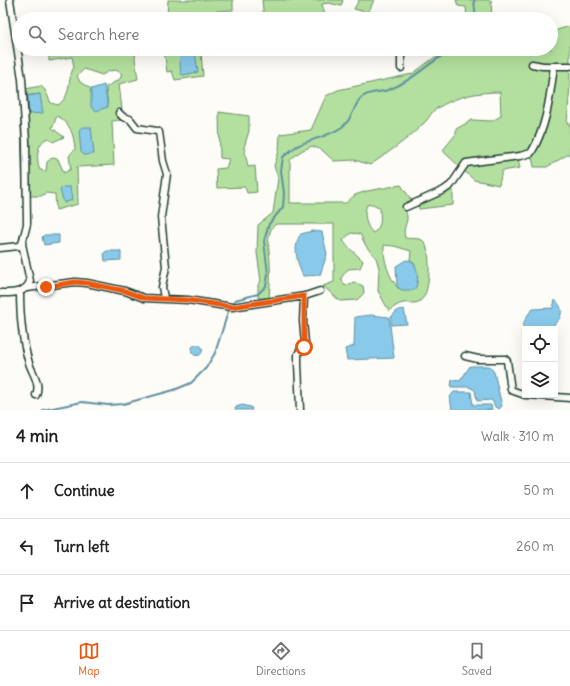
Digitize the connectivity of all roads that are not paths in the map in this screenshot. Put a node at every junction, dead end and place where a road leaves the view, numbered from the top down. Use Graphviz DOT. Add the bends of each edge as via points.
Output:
graph roads {
  1 [pos="10,0"];
  2 [pos="12,13"];
  3 [pos="19,56"];
  4 [pos="401,56"];
  5 [pos="532,64"];
  6 [pos="554,66"];
  7 [pos="570,66"];
  8 [pos="401,68"];
  9 [pos="120,113"];
  10 [pos="406,207"];
  11 [pos="22,244"];
  12 [pos="0,248"];
  13 [pos="27,288"];
  14 [pos="320,291"];
  15 [pos="0,292"];
  16 [pos="20,292"];
  17 [pos="304,296"];
  18 [pos="164,298"];
  19 [pos="465,356"];
  20 [pos="522,394"];
  21 [pos="36,395"];
  22 [pos="558,397"];
  23 [pos="570,398"];
  24 [pos="300,410"];
  1 -- 2 [label="street"];
  3 -- 11 [label="street" via="26,148 27,224"];
  4 -- 8 [label="street"];
  5 -- 6 [label="street"];
  6 -- 7 [label="street"];
  6 -- 10 [label="street" via="550,100 531,153 466,163 451,185"];
  9 -- 18 [label="street" via="130,119 137,128 159,132 167,174 161,217 166,267 162,287"];
  11 -- 12 [label="street"];
  11 -- 13 [label="street" via="30,281"];
  13 -- 16 [label="street"];
  13 -- 18 [label="street" via="75,282 125,291 144,298"];
  14 -- 17 [label="street"];
  15 -- 16 [label="street"];
  16 -- 21 [label="street" via="20,314 27,355 38,384"];
  17 -- 18 [label="street" via="232,307"];
  17 -- 24 [label="street" via="305,343 298,354"];
  19 -- 20 [label="street" via="478,359 505,359 511,390"];
  22 -- 23 [label="street"];
}
